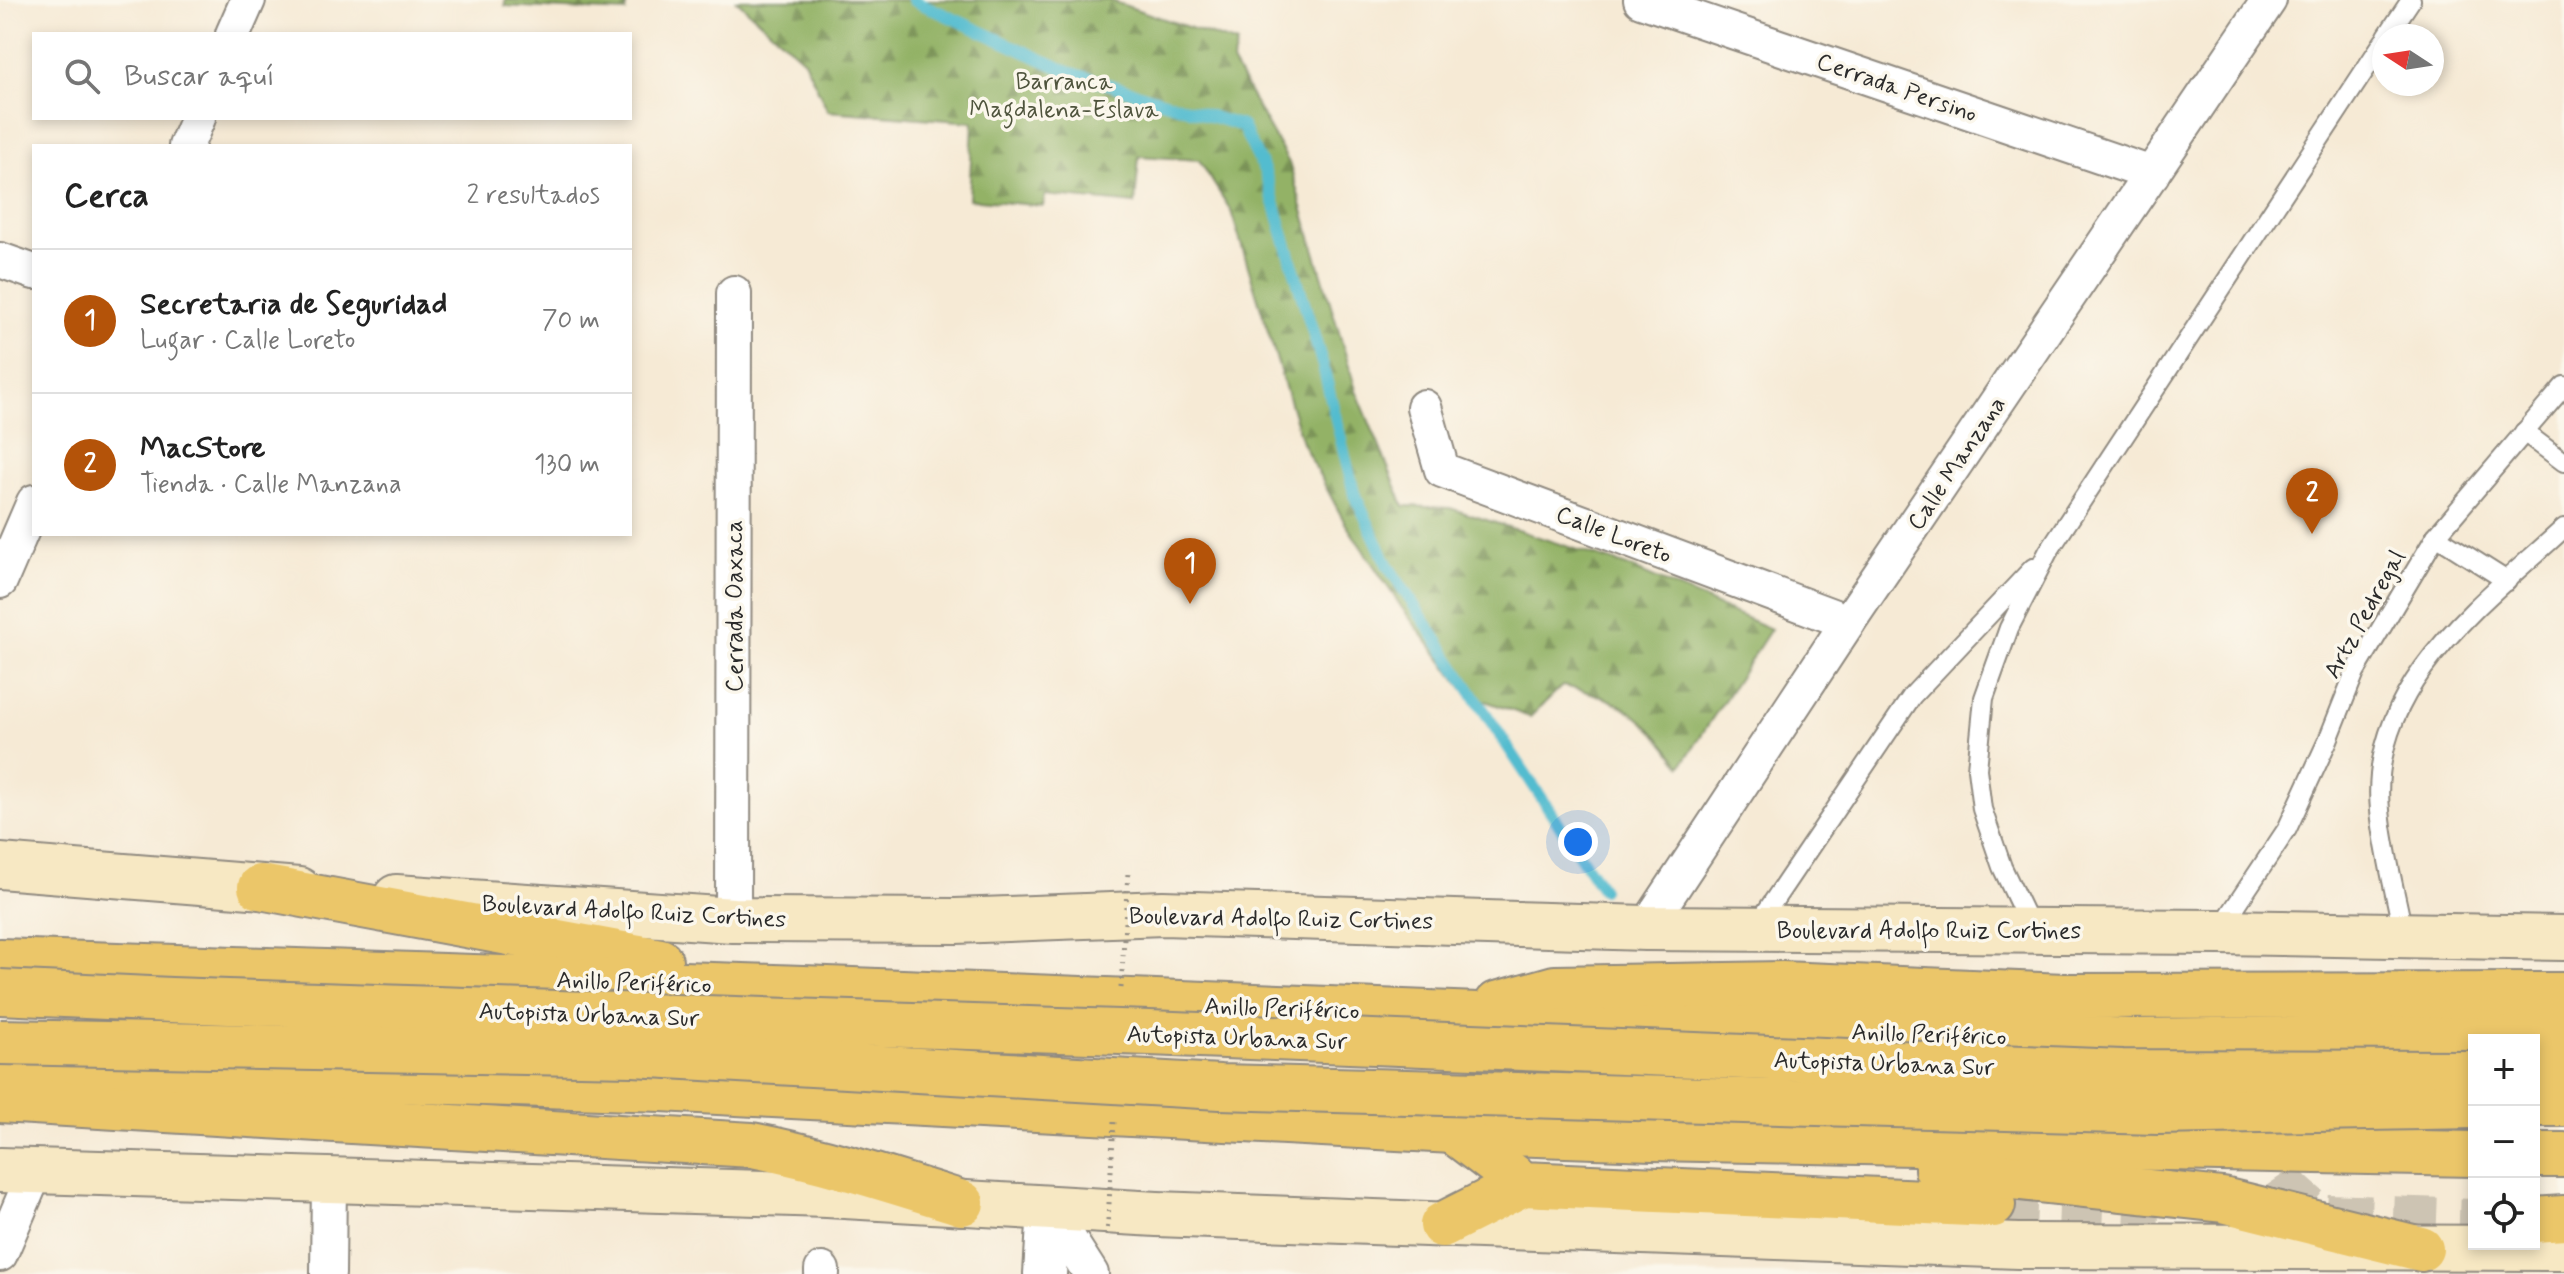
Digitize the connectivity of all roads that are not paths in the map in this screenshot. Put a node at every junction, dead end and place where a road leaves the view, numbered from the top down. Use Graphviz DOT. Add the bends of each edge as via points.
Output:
graph roads {
  1 [pos="248,0"];
  2 [pos="1641,0"];
  3 [pos="2269,0"];
  4 [pos="2411,0"];
  5 [pos="2395,24"];
  6 [pos="234,32"];
  7 [pos="2372,59"];
  8 [pos="197,120"];
  9 [pos="187,144"];
  10 [pos="2152,174"];
  11 [pos="0,260"];
  12 [pos="32,271"];
  13 [pos="734,293"];
  14 [pos="2564,386"];
  15 [pos="1424,407"];
  16 [pos="2524,432"];
  17 [pos="2564,462"];
  18 [pos="32,507"];
  19 [pos="2564,528"];
  20 [pos="2436,536"];
  21 [pos="2048,552"];
  22 [pos="0,581"];
  23 [pos="2507,581"];
  24 [pos="1848,622"];
  25 [pos="0,866"];
  26 [pos="260,887"];
  27 [pos="733,920"];
  28 [pos="1646,928"];
  29 [pos="1754,930"];
  30 [pos="2032,930"];
  31 [pos="2219,932"];
  32 [pos="2404,937"];
  33 [pos="2564,938"];
  34 [pos="0,961"];
  35 [pos="803,988"];
  36 [pos="0,992"];
  37 [pos="2564,995"];
  38 [pos="1454,1016"];
  39 [pos="2564,1036"];
  40 [pos="0,1042"];
  41 [pos="0,1067"];
  42 [pos="2468,1073"];
  43 [pos="2540,1073"];
  44 [pos="2564,1073"];
  45 [pos="0,1100"];
  46 [pos="2540,1104"];
  47 [pos="2564,1104"];
  48 [pos="2468,1106"];
  49 [pos="1453,1131"];
  50 [pos="1652,1138"];
  51 [pos="2468,1154"];
  52 [pos="2540,1155"];
  53 [pos="2564,1155"];
  54 [pos="18,1171"];
  55 [pos="329,1181"];
  56 [pos="1523,1184"];
  57 [pos="962,1203"];
  58 [pos="1993,1205"];
  59 [pos="1049,1208"];
  60 [pos="2564,1218"];
  61 [pos="2540,1220"];
  62 [pos="1442,1225"];
  63 [pos="2564,1248"];
  64 [pos="2421,1249"];
  65 [pos="0,1254"];
  66 [pos="328,1274"];
  67 [pos="1045,1274"];
  68 [pos="1091,1274"];
  1 -- 6 [label="street"];
  2 -- 10 [label="street, Cerrada Persino"];
  3 -- 10 [label="street, Calle Manzana"];
  4 -- 5 [label="lane"];
  7 -- 21 [label="lane"];
  8 -- 9 [label="street"];
  10 -- 24 [label="street, Calle Manzana"];
  11 -- 12 [label="street"];
  13 -- 27 [label="street, Cerrada Oaxaca"];
  14 -- 16 [label="lane, Artz Pedregal"];
  15 -- 24 [label="street, Calle Loreto" via="1442,470"];
  16 -- 17 [label="lane"];
  16 -- 20 [label="lane, Artz Pedregal"];
  18 -- 22 [label="street"];
  19 -- 23 [label="lane"];
  20 -- 23 [label="lane"];
  20 -- 31 [label="lane, Artz Pedregal" via="2355,672 2287,829"];
  21 -- 29 [label="lane" via="1912,696"];
  21 -- 30 [label="lane" via="2009,628 1984,698 1977,769 1982,809"];
  23 -- 32 [label="lane" via="2429,657 2390,726 2381,765 2380,808"];
  24 -- 28 [label="street, Calle Manzana"];
  25 -- 26 [label="main road, Boulevard Adolfo Ruiz Cortines"];
  26 -- 27 [label="main road, Boulevard Adolfo Ruiz Cortines"];
  26 -- 35 [label="highway"];
  27 -- 28 [label="main road, Boulevard Adolfo Ruiz Cortines" via="956,921 1163,913"];
  28 -- 29 [label="main road, Boulevard Adolfo Ruiz Cortines"];
  29 -- 30 [label="main road, Boulevard Adolfo Ruiz Cortines"];
  30 -- 31 [label="main road, Boulevard Adolfo Ruiz Cortines"];
  31 -- 32 [label="main road, Boulevard Adolfo Ruiz Cortines"];
  32 -- 33 [label="main road, Boulevard Adolfo Ruiz Cortines"];
  34 -- 35 [label="highway, Anillo Periférico"];
  35 -- 38 [label="highway, Anillo Periférico"];
  36 -- 42 [label="highway, Autopista Urbana Sur, bridge" via="2122,1072"];
  37 -- 38 [label="highway" via="2065,996 1767,984 1555,988"];
  38 -- 39 [label="highway, Anillo Periférico" via="2133,1041"];
  40 -- 48 [label="highway, Autopista Urbana Sur, bridge" via="633,1054 1220,1087 2079,1110"];
  41 -- 49 [label="highway" via="661,1089"];
  43 -- 44 [label="highway"];
  45 -- 57 [label="highway" via="752,1145 805,1155"];
  46 -- 47 [label="highway"];
  49 -- 50 [label="highway"];
  49 -- 56 [label="highway"];
  50 -- 51 [label="highway"];
  50 -- 64 [label="highway" via="2223,1200"];
  52 -- 53 [label="highway"];
  54 -- 55 [label="main road"];
  54 -- 65 [label="street"];
  55 -- 57 [label="main road"];
  55 -- 66 [label="street"];
  56 -- 58 [label="highway"];
  56 -- 62 [label="highway"];
  57 -- 59 [label="main road"];
  59 -- 62 [label="main road"];
  59 -- 67 [label="street"];
  59 -- 68 [label="street"];
  60 -- 61 [label="highway"];
  62 -- 64 [label="main road" via="2018,1246"];
  63 -- 64 [label="main road"];
}
